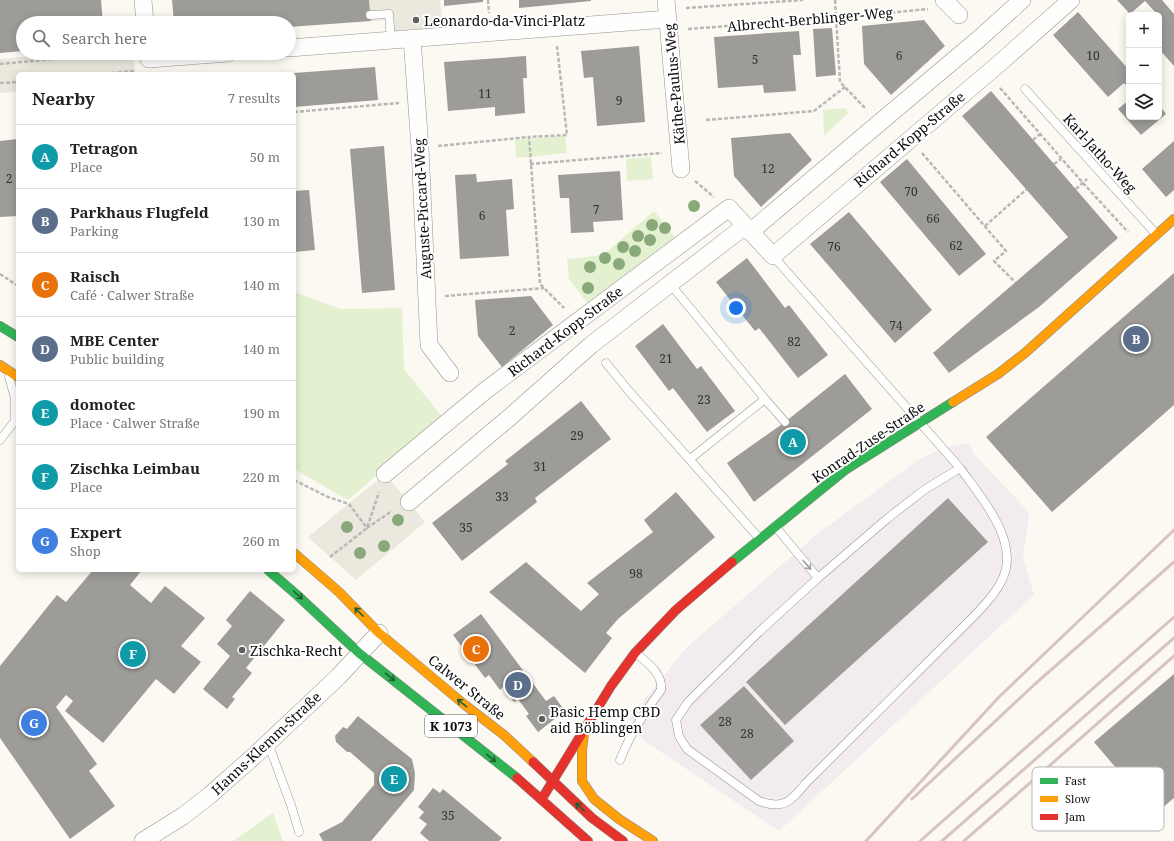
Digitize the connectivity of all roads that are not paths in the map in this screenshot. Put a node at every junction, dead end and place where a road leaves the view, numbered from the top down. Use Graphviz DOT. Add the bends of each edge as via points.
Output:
graph roads {
  1 [pos="143,0"];
  2 [pos="666,0"];
  3 [pos="1022,0"];
  4 [pos="1070,0"];
  5 [pos="370,15"];
  6 [pos="144,16"];
  7 [pos="668,25"];
  8 [pos="412,38"];
  9 [pos="391,40"];
  10 [pos="296,47"];
  11 [pos="178,60"];
  12 [pos="149,64"];
  13 [pos="1025,89"];
  14 [pos="681,169"];
  15 [pos="1174,219"];
  16 [pos="748,229"];
  17 [pos="1156,235"];
  18 [pos="772,256"];
  19 [pos="671,285"];
  20 [pos="0,326"];
  21 [pos="16,336"];
  22 [pos="606,363"];
  23 [pos="4,367"];
  24 [pos="450,373"];
  25 [pos="16,376"];
  26 [pos="765,399"];
  27 [pos="16,420"];
  28 [pos="785,422"];
  29 [pos="921,422"];
  30 [pos="0,440"];
  31 [pos="690,459"];
  32 [pos="960,468"];
  33 [pos="385,474"];
  34 [pos="408,502"];
  35 [pos="775,526"];
  36 [pos="759,538"];
  37 [pos="296,555"];
  38 [pos="270,572"];
  39 [pos="818,578"];
  40 [pos="379,633"];
  41 [pos="359,653"];
  42 [pos="635,653"];
  43 [pos="585,729"];
  44 [pos="268,743"];
  45 [pos="620,760"];
  46 [pos="552,782"];
  47 [pos="541,799"];
  48 [pos="299,832"];
  49 [pos="143,841"];
  50 [pos="588,841"];
  51 [pos="623,841"];
  52 [pos="653,841"];
  1 -- 6 [label="street"];
  2 -- 7 [label="street, Käthe-Paulus-Weg"];
  3 -- 16 [label="street, Richard-Kopp-Straße" via="879,123"];
  4 -- 18 [label="street, Richard-Kopp-Straße" via="1001,62"];
  5 -- 9 [label="lane" via="389,14"];
  7 -- 8 [label="street" via="555,27"];
  7 -- 14 [label="street, Käthe-Paulus-Weg"];
  8 -- 9 [label="street"];
  8 -- 24 [label="street, Auguste-Piccard-Weg" via="429,345"];
  9 -- 10 [label="street"];
  11 -- 12 [label="street"];
  13 -- 17 [label="lane, Karl-Jatho-Weg"];
  15 -- 17 [label="street, Konrad-Zuse-Straße"];
  16 -- 18 [label="street"];
  16 -- 19 [label="street, Richard-Kopp-Straße"];
  16 -- 33 [label="street, Richard-Kopp-Straße" via="729,208 486,390"];
  17 -- 29 [label="street, Konrad-Zuse-Straße" via="1025,353 970,392"];
  18 -- 29 [label="lane"];
  19 -- 26 [label="lane"];
  19 -- 34 [label="street, Richard-Kopp-Straße" via="591,345"];
  20 -- 21 [label="street"];
  22 -- 31 [label="lane"];
  23 -- 25 [label="street"];
  23 -- 27 [label="lane" via="15,398"];
  26 -- 28 [label="lane"];
  26 -- 31 [label="lane"];
  27 -- 30 [label="lane"];
  29 -- 32 [label="lane"];
  29 -- 35 [label="street, Konrad-Zuse-Straße" via="845,470"];
  31 -- 36 [label="lane"];
  32 -- 39 [label="lane" via="924,490"];
  32 -- 39 [label="lane" via="999,525 1006,544 1007,562 1002,580 990,599 969,622 793,798 771,806 759,802 687,749 679,736 676,720 688,702"];
  35 -- 36 [label="street, Konrad-Zuse-Straße"];
  35 -- 39 [label="lane, one-way"];
  36 -- 42 [label="street, Konrad-Zuse-Straße" via="676,610"];
  40 -- 37 [label="street, Calwer Straße / K 1073, one-way" via="339,592"];
  38 -- 41 [label="street, K 1073, one-way"];
  40 -- 41 [label="street, Hanns-Klemm-Straße"];
  46 -- 40 [label="street, Calwer Straße / K 1073, one-way" via="504,735"];
  41 -- 44 [label="street, Hanns-Klemm-Straße" via="338,677"];
  41 -- 47 [label="street, K 1073, one-way"];
  42 -- 43 [label="street, Konrad-Zuse-Straße"];
  42 -- 45 [label="lane" via="653,668 662,684 661,690 627,741"];
  43 -- 46 [label="street, Konrad-Zuse-Straße"];
  43 -- 52 [label="street, Konrad-Zuse-Straße" via="582,781 594,799"];
  44 -- 48 [label="lane"];
  44 -- 49 [label="street, Hanns-Klemm-Straße" via="210,795 183,816"];
  46 -- 47 [label="street, Konrad-Zuse-Straße"];
  51 -- 46 [label="street, Calwer Straße / K 1073, one-way" via="592,818"];
  47 -- 50 [label="street, K 1073"];
}
